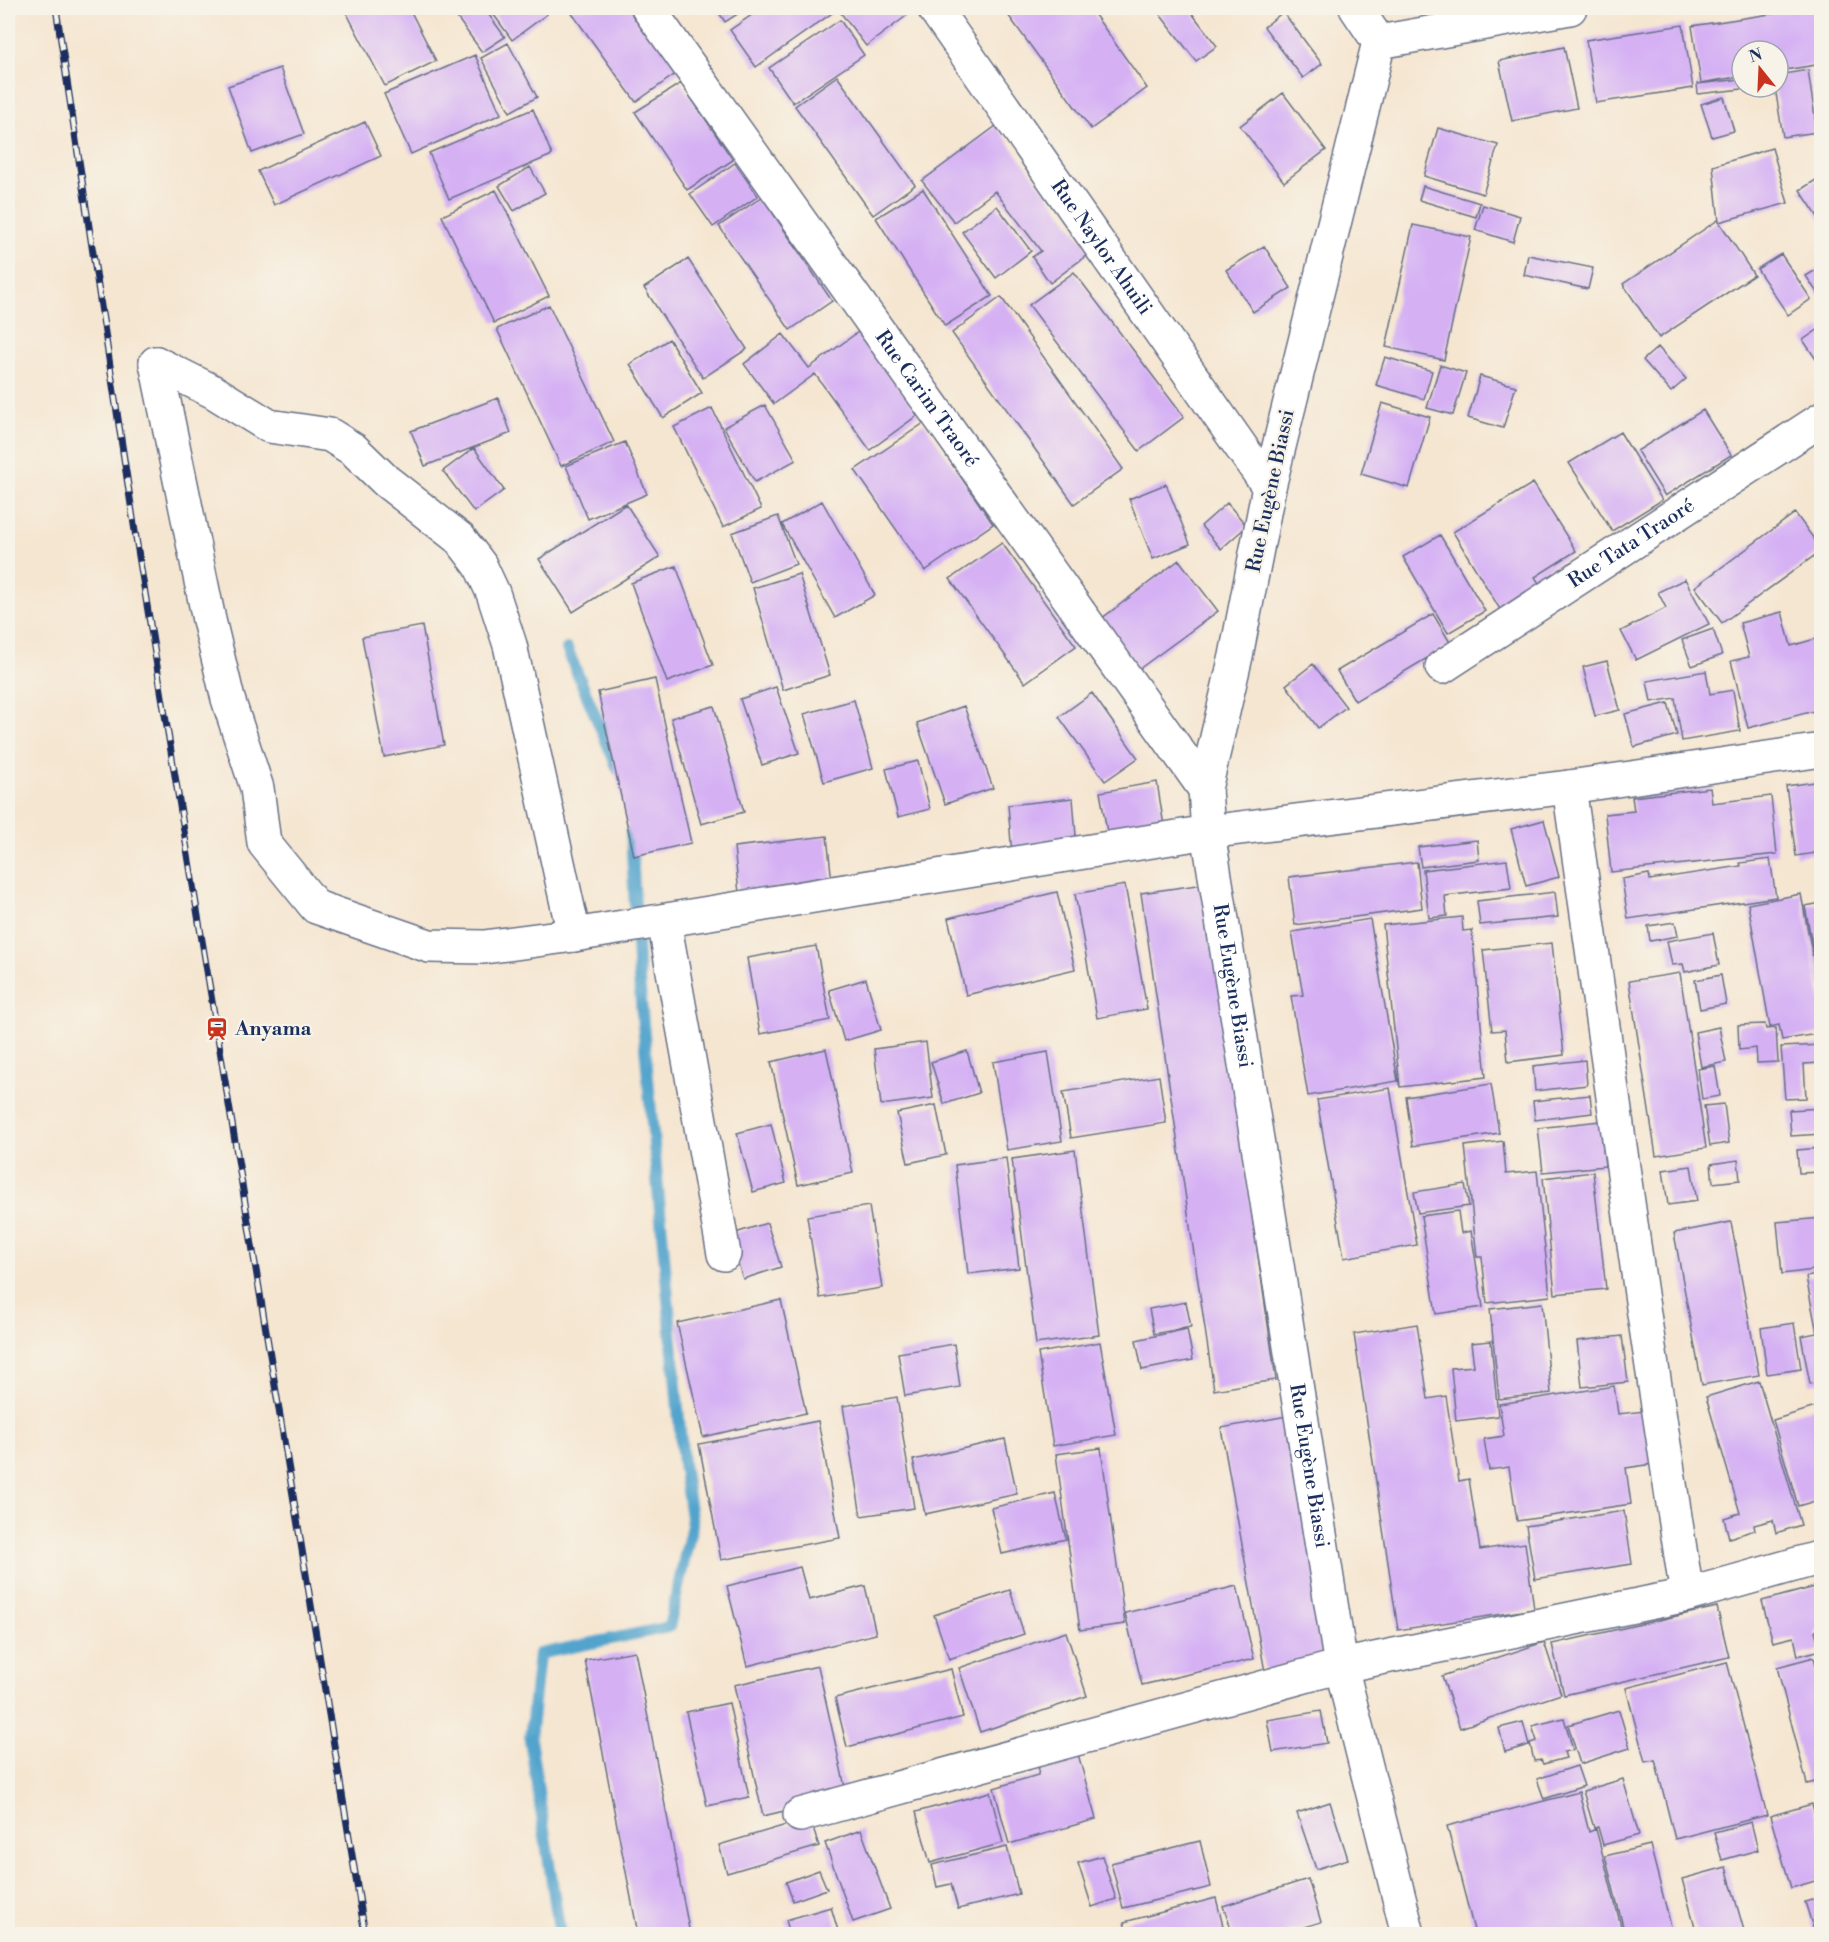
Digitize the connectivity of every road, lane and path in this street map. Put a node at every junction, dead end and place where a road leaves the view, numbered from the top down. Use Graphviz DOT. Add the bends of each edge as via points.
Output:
graph roads {
  1 [pos="648,8"];
  2 [pos="934,8"];
  3 [pos="1356,8"];
  4 [pos="1570,8"];
  5 [pos="1379,42"];
  6 [pos="1821,419"];
  7 [pos="1269,487"];
  8 [pos="1442,667"];
  9 [pos="1821,750"];
  10 [pos="1569,787"];
  11 [pos="1205,789"];
  12 [pos="1208,832"];
  13 [pos="664,921"];
  14 [pos="574,935"];
  15 [pos="724,1254"];
  16 [pos="1821,1557"];
  17 [pos="1688,1595"];
  18 [pos="1341,1666"];
  19 [pos="800,1815"];
  20 [pos="1408,1935"];
  1 -- 11 [label="street, Rue Carim Traoré"];
  2 -- 7 [label="street, Rue Naylor Ahuili"];
  3 -- 5 [label="street"];
  4 -- 5 [label="street"];
  5 -- 7 [label="street, Rue Eugène Biassi"];
  6 -- 8 [label="street, Rue Tata Traoré"];
  7 -- 11 [label="street, Rue Eugène Biassi"];
  9 -- 10 [label="street"];
  10 -- 12 [label="street"];
  10 -- 17 [label="street"];
  11 -- 12 [label="street, Rue Eugène Biassi"];
  12 -- 13 [label="street"];
  12 -- 18 [label="street, Rue Eugène Biassi"];
  13 -- 14 [label="street"];
  13 -- 15 [label="street"];
  14 -- 14 [label="street" via="510,645 480,565 460,539 330,435 269,426 156,363 209,620 228,699 257,788 264,843 316,907 429,946 484,947"];
  16 -- 17 [label="street"];
  17 -- 18 [label="street"];
  18 -- 19 [label="street"];
  18 -- 20 [label="street, Rue Eugène Biassi"];
}
